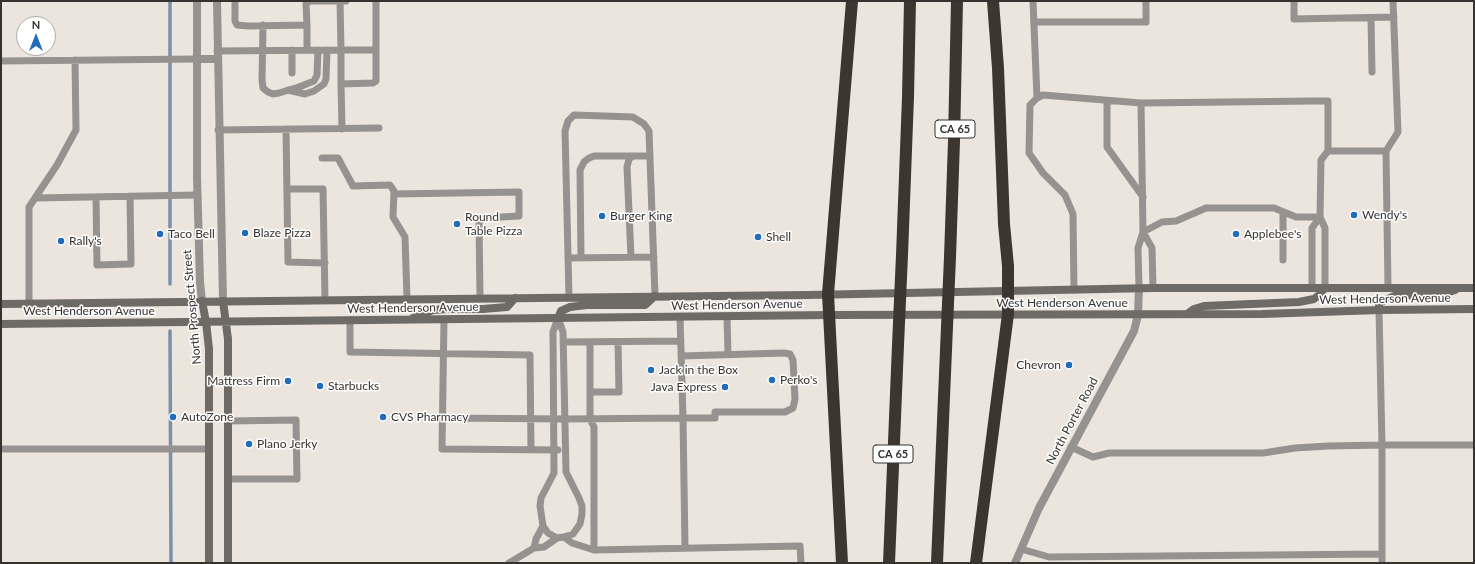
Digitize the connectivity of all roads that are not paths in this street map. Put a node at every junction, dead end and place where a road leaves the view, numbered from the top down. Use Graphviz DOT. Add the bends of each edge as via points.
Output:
graph roads {
  1 [pos="197,1"];
  2 [pos="217,1"];
  3 [pos="235,1"];
  4 [pos="340,1"];
  5 [pos="346,1"];
  6 [pos="376,1"];
  7 [pos="852,1"];
  8 [pos="910,1"];
  9 [pos="957,1"];
  10 [pos="993,1"];
  11 [pos="1033,1"];
  12 [pos="1146,1"];
  13 [pos="1294,1"];
  14 [pos="1394,1"];
  15 [pos="1371,18"];
  16 [pos="1394,18"];
  17 [pos="1034,22"];
  18 [pos="307,25"];
  19 [pos="264,26"];
  20 [pos="264,50"];
  21 [pos="292,50"];
  22 [pos="307,50"];
  23 [pos="318,50"];
  24 [pos="327,50"];
  25 [pos="341,50"];
  26 [pos="376,50"];
  27 [pos="217,55"];
  28 [pos="196,59"];
  29 [pos="75,60"];
  30 [pos="1,61"];
  31 [pos="1372,72"];
  32 [pos="292,73"];
  33 [pos="341,84"];
  34 [pos="288,90"];
  35 [pos="1037,98"];
  36 [pos="1107,101"];
  37 [pos="1141,104"];
  38 [pos="379,128"];
  39 [pos="286,129"];
  40 [pos="342,129"];
  41 [pos="218,130"];
  42 [pos="1328,151"];
  43 [pos="1386,151"];
  44 [pos="633,156"];
  45 [pos="650,156"];
  46 [pos="322,158"];
  47 [pos="287,189"];
  48 [pos="394,194"];
  49 [pos="197,195"];
  50 [pos="130,196"];
  51 [pos="96,197"];
  52 [pos="1143,197"];
  53 [pos="35,198"];
  54 [pos="1283,212"];
  55 [pos="1320,217"];
  56 [pos="1143,232"];
  57 [pos="631,257"];
  58 [pos="654,257"];
  59 [pos="568,258"];
  60 [pos="581,258"];
  61 [pos="1283,260"];
  62 [pos="325,263"];
  63 [pos="1388,287"];
  64 [pos="1139,288"];
  65 [pos="1153,288"];
  66 [pos="1312,288"];
  67 [pos="1325,288"];
  68 [pos="1461,288"];
  69 [pos="1474,288"];
  70 [pos="1074,290"];
  71 [pos="1008,292"];
  72 [pos="828,294"];
  73 [pos="655,296"];
  74 [pos="569,297"];
  75 [pos="480,298"];
  76 [pos="515,298"];
  77 [pos="407,299"];
  78 [pos="325,300"];
  79 [pos="202,301"];
  80 [pos="223,301"];
  81 [pos="1,304"];
  82 [pos="29,304"];
  83 [pos="1474,309"];
  84 [pos="1379,310"];
  85 [pos="1008,314"];
  86 [pos="1138,314"];
  87 [pos="1186,314"];
  88 [pos="829,316"];
  89 [pos="680,317"];
  90 [pos="727,317"];
  91 [pos="558,318"];
  92 [pos="444,319"];
  93 [pos="350,320"];
  94 [pos="409,320"];
  95 [pos="206,322"];
  96 [pos="227,322"];
  97 [pos="1,324"];
  98 [pos="681,341"];
  99 [pos="563,342"];
  100 [pos="618,342"];
  101 [pos="590,343"];
  102 [pos="443,354"];
  103 [pos="728,354"];
  104 [pos="681,356"];
  105 [pos="590,392"];
  106 [pos="442,418"];
  107 [pos="683,418"];
  108 [pos="531,419"];
  109 [pos="554,419"];
  110 [pos="565,419"];
  111 [pos="590,419"];
  112 [pos="228,421"];
  113 [pos="1382,445"];
  114 [pos="1474,445"];
  115 [pos="1071,447"];
  116 [pos="1,449"];
  117 [pos="209,449"];
  118 [pos="531,450"];
  119 [pos="554,450"];
  120 [pos="565,450"];
  121 [pos="228,479"];
  122 [pos="543,526"];
  123 [pos="561,537"];
  124 [pos="534,548"];
  125 [pos="685,548"];
  126 [pos="1021,548"];
  127 [pos="594,550"];
  128 [pos="1382,554"];
  129 [pos="209,563"];
  130 [pos="228,563"];
  131 [pos="509,563"];
  132 [pos="801,563"];
  133 [pos="842,563"];
  134 [pos="889,563"];
  135 [pos="937,563"];
  136 [pos="976,563"];
  137 [pos="1015,563"];
  138 [pos="1382,563"];
  1 -- 28 [label="street, North Prospect Street"];
  2 -- 27 [label="street"];
  3 -- 19 [label="lane" via="237,25"];
  4 -- 5 [label="lane"];
  4 -- 18 [label="lane" via="310,1 306,4"];
  4 -- 25 [label="lane"];
  6 -- 26 [label="lane"];
  7 -- 72 [label="highway"];
  8 -- 134 [label="highway, CA 65, bridge"];
  9 -- 135 [label="highway, CA 65, bridge" via="950,257"];
  10 -- 71 [label="highway"];
  11 -- 17 [label="lane"];
  12 -- 17 [label="lane" via="1146,22"];
  13 -- 15 [label="lane" via="1294,19"];
  14 -- 16 [label="lane"];
  15 -- 16 [label="lane"];
  15 -- 31 [label="lane"];
  16 -- 43 [label="lane" via="1398,132"];
  17 -- 35 [label="lane"];
  18 -- 19 [label="lane"];
  18 -- 22 [label="lane"];
  19 -- 20 [label="lane"];
  20 -- 21 [label="lane"];
  20 -- 27 [label="lane"];
  20 -- 34 [label="lane" via="263,88 273,94"];
  21 -- 22 [label="lane"];
  21 -- 32 [label="lane"];
  22 -- 23 [label="lane"];
  23 -- 24 [label="lane"];
  23 -- 34 [label="lane" via="317,76 314,80"];
  24 -- 25 [label="lane"];
  24 -- 34 [label="lane" via="324,84 305,94"];
  25 -- 26 [label="lane"];
  25 -- 33 [label="lane"];
  26 -- 33 [label="lane" via="376,81"];
  27 -- 28 [label="street"];
  27 -- 41 [label="street"];
  28 -- 29 [label="lane"];
  28 -- 49 [label="street, North Prospect Street"];
  29 -- 30 [label="lane"];
  29 -- 53 [label="lane" via="76,130"];
  33 -- 40 [label="lane"];
  35 -- 36 [label="lane" via="1043,95"];
  35 -- 70 [label="lane" via="1030,105 1029,154 1043,173 1065,195 1073,214"];
  36 -- 37 [label="lane"];
  36 -- 52 [label="lane" via="1107,147"];
  37 -- 42 [label="lane" via="1328,101"];
  37 -- 52 [label="lane"];
  38 -- 40 [label="lane"];
  39 -- 40 [label="lane"];
  39 -- 41 [label="lane"];
  39 -- 47 [label="lane"];
  41 -- 80 [label="street"];
  42 -- 43 [label="lane"];
  42 -- 55 [label="lane" via="1321,160"];
  43 -- 63 [label="lane"];
  44 -- 45 [label="lane"];
  44 -- 57 [label="lane" via="629,159 627,168"];
  44 -- 60 [label="lane" via="594,156 584,162 580,170"];
  45 -- 58 [label="lane"];
  45 -- 59 [label="lane" via="649,131 633,117 574,115 568,121 565,131"];
  46 -- 48 [label="lane" via="338,158 353,186 390,185"];
  47 -- 62 [label="lane" via="288,262"];
  47 -- 62 [label="lane" via="323,189"];
  48 -- 75 [label="lane" via="519,192 519,216 484,218 479,221"];
  48 -- 77 [label="lane" via="393,217 405,236"];
  49 -- 50 [label="lane"];
  49 -- 79 [label="street, North Prospect Street"];
  50 -- 51 [label="lane"];
  50 -- 51 [label="lane" via="131,264 96,265"];
  51 -- 53 [label="lane"];
  52 -- 56 [label="lane"];
  53 -- 82 [label="lane" via="29,207"];
  54 -- 55 [label="lane" via="1296,217"];
  54 -- 56 [label="lane" via="1274,208 1206,208 1176,221 1162,222"];
  54 -- 61 [label="lane"];
  55 -- 66 [label="lane" via="1312,228"];
  55 -- 67 [label="lane" via="1325,228"];
  56 -- 64 [label="lane" via="1138,248"];
  56 -- 65 [label="lane" via="1152,248"];
  57 -- 58 [label="lane"];
  57 -- 60 [label="lane"];
  58 -- 73 [label="lane"];
  59 -- 60 [label="lane"];
  59 -- 74 [label="lane"];
  62 -- 78 [label="lane"];
  63 -- 67 [label="main road, West Henderson Avenue"];
  63 -- 68 [label="main road, West Henderson Avenue"];
  64 -- 65 [label="main road, West Henderson Avenue"];
  64 -- 70 [label="main road, West Henderson Avenue"];
  64 -- 86 [label="street, North Porter Road"];
  65 -- 66 [label="main road, West Henderson Avenue"];
  66 -- 67 [label="main road, West Henderson Avenue"];
  67 -- 87 [label="main road" via="1314,299 1299,302 1204,306"];
  68 -- 69 [label="main road, West Henderson Avenue"];
  68 -- 84 [label="main road" via="1443,294 1394,296 1379,303"];
  70 -- 71 [label="main road, West Henderson Avenue"];
  71 -- 72 [label="main road, West Henderson Avenue"];
  71 -- 85 [label="highway"];
  72 -- 73 [label="main road, West Henderson Avenue"];
  72 -- 88 [label="highway"];
  73 -- 74 [label="main road, West Henderson Avenue"];
  73 -- 91 [label="main road" via="646,305 570,307 561,311"];
  74 -- 76 [label="main road, West Henderson Avenue"];
  75 -- 76 [label="main road, West Henderson Avenue"];
  75 -- 77 [label="main road, West Henderson Avenue"];
  76 -- 94 [label="main road" via="507,307 433,310"];
  77 -- 78 [label="main road, West Henderson Avenue"];
  78 -- 80 [label="main road, West Henderson Avenue"];
  79 -- 80 [label="main road, West Henderson Avenue"];
  79 -- 82 [label="main road, West Henderson Avenue"];
  79 -- 95 [label="main road, North Prospect Street"];
  80 -- 96 [label="main road"];
  81 -- 82 [label="main road, West Henderson Avenue"];
  83 -- 84 [label="main road, West Henderson Avenue"];
  84 -- 87 [label="main road, West Henderson Avenue"];
  84 -- 113 [label="lane"];
  85 -- 86 [label="main road, West Henderson Avenue"];
  85 -- 88 [label="main road, West Henderson Avenue"];
  85 -- 136 [label="highway"];
  86 -- 87 [label="main road, West Henderson Avenue"];
  86 -- 115 [label="street, North Porter Road" via="1134,331"];
  88 -- 90 [label="main road, West Henderson Avenue"];
  88 -- 133 [label="highway"];
  89 -- 90 [label="main road, West Henderson Avenue"];
  89 -- 91 [label="main road, West Henderson Avenue"];
  89 -- 98 [label="lane"];
  90 -- 103 [label="lane"];
  91 -- 92 [label="main road, West Henderson Avenue"];
  91 -- 99 [label="lane" via="563,332"];
  91 -- 109 [label="lane" via="553,332"];
  92 -- 94 [label="main road, West Henderson Avenue"];
  92 -- 102 [label="lane"];
  93 -- 94 [label="main road, West Henderson Avenue"];
  93 -- 96 [label="main road, West Henderson Avenue"];
  93 -- 102 [label="lane" via="350,352"];
  95 -- 96 [label="main road, West Henderson Avenue"];
  95 -- 97 [label="main road, West Henderson Avenue"];
  95 -- 117 [label="main road, North Prospect Street" via="209,349"];
  96 -- 112 [label="main road"];
  98 -- 100 [label="lane"];
  98 -- 104 [label="lane"];
  99 -- 101 [label="lane"];
  99 -- 110 [label="lane"];
  100 -- 101 [label="lane"];
  100 -- 105 [label="lane" via="619,392"];
  101 -- 105 [label="lane"];
  102 -- 106 [label="lane"];
  102 -- 108 [label="lane" via="530,355"];
  103 -- 104 [label="lane"];
  103 -- 107 [label="lane" via="790,354 794,360 793,408 784,412 715,412 715,418"];
  104 -- 107 [label="lane"];
  105 -- 111 [label="lane"];
  106 -- 108 [label="lane"];
  106 -- 118 [label="lane" via="442,449"];
  107 -- 111 [label="lane"];
  107 -- 125 [label="lane"];
  108 -- 109 [label="lane"];
  108 -- 118 [label="lane"];
  109 -- 110 [label="lane"];
  109 -- 119 [label="lane"];
  110 -- 111 [label="lane"];
  110 -- 120 [label="lane"];
  111 -- 127 [label="lane" via="594,427"];
  112 -- 121 [label="main road"];
  112 -- 121 [label="lane" via="296,420 297,479"];
  113 -- 114 [label="lane"];
  113 -- 115 [label="lane" via="1301,448 1263,453 1109,453 1093,457"];
  113 -- 128 [label="lane"];
  115 -- 126 [label="street, North Porter Road"];
  116 -- 117 [label="lane"];
  117 -- 129 [label="main road, North Prospect Street"];
  118 -- 119 [label="lane"];
  119 -- 120 [label="lane"];
  119 -- 122 [label="lane" via="554,473 541,498"];
  120 -- 123 [label="lane" via="566,472 579,498 582,514 580,524 573,534"];
  121 -- 130 [label="main road"];
  122 -- 123 [label="lane" via="548,533"];
  122 -- 124 [label="lane"];
  123 -- 124 [label="lane" via="544,547"];
  123 -- 127 [label="lane" via="572,544"];
  124 -- 131 [label="lane"];
  125 -- 127 [label="lane"];
  125 -- 132 [label="lane" via="800,546"];
  126 -- 128 [label="lane" via="1049,557"];
  126 -- 137 [label="street, North Porter Road"];
  128 -- 138 [label="lane"];
}
